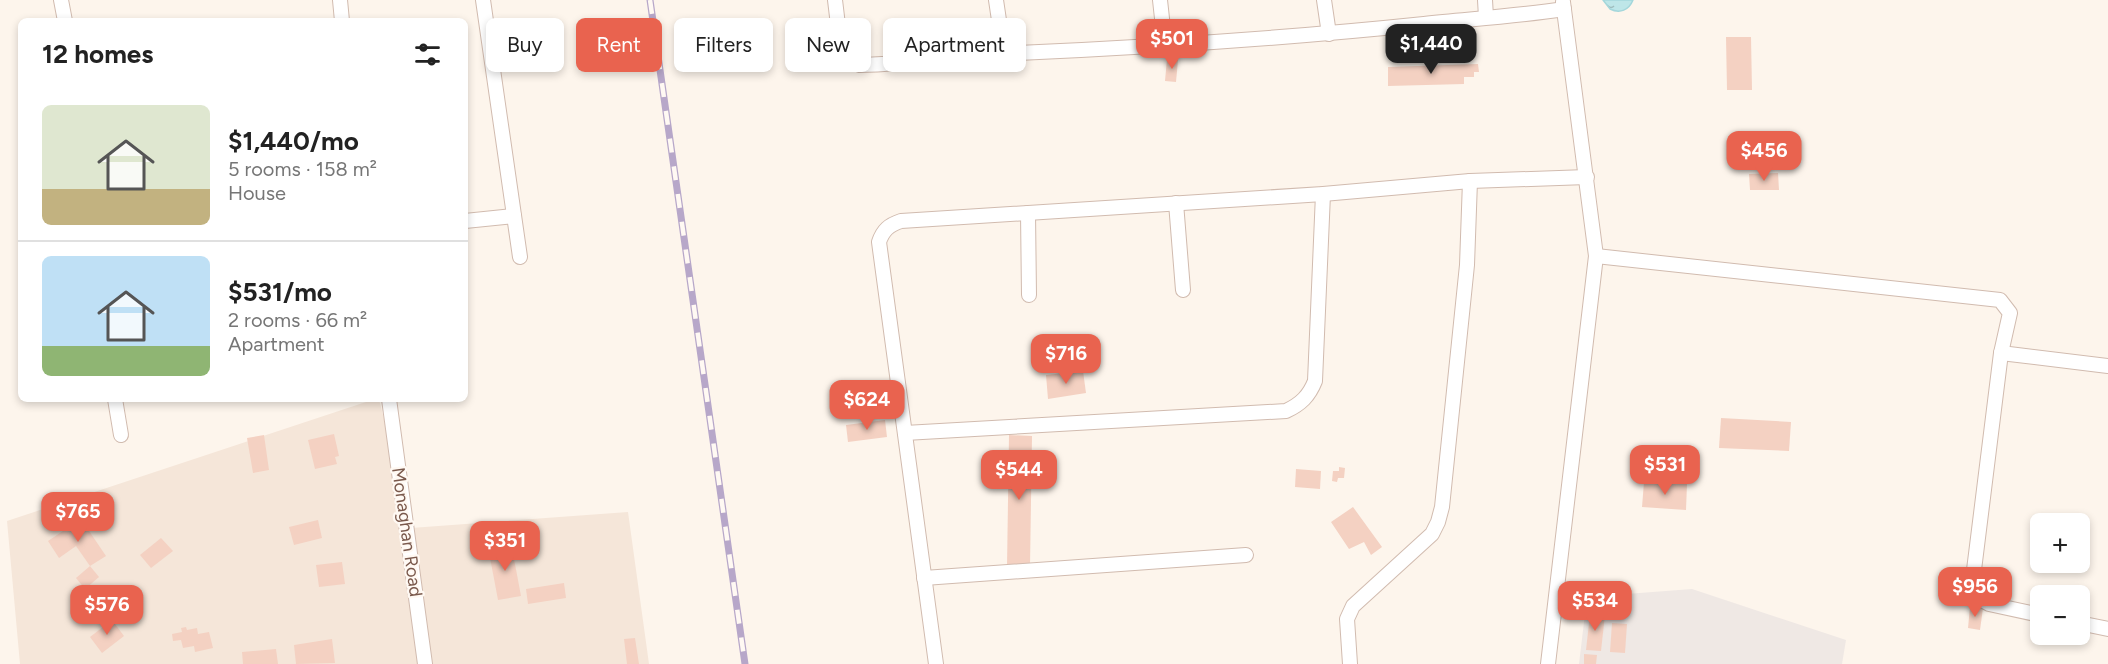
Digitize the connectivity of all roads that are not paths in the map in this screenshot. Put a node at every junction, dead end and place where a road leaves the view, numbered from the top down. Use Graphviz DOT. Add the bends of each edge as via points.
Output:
graph roads {
  1 [pos="61,0"];
  2 [pos="340,0"];
  3 [pos="483,0"];
  4 [pos="835,0"];
  5 [pos="996,0"];
  6 [pos="1160,0"];
  7 [pos="1324,0"];
  8 [pos="1485,0"];
  9 [pos="1563,4"];
  10 [pos="1486,17"];
  11 [pos="64,18"];
  12 [pos="342,18"];
  13 [pos="999,18"];
  14 [pos="1329,34"];
  15 [pos="1165,46"];
  16 [pos="1026,53"];
  17 [pos="883,63"];
  18 [pos="1587,177"];
  19 [pos="1470,181"];
  20 [pos="1323,194"];
  21 [pos="1176,203"];
  22 [pos="1028,213"];
  23 [pos="514,216"];
  24 [pos="468,222"];
  25 [pos="520,256"];
  26 [pos="1596,256"];
  27 [pos="1183,290"];
  28 [pos="1029,295"];
  29 [pos="2001,353"];
  30 [pos="2108,366"];
  31 [pos="116,402"];
  32 [pos="389,402"];
  33 [pos="905,433"];
  34 [pos="121,435"];
  35 [pos="1246,555"];
  36 [pos="924,578"];
  37 [pos="2030,613"];
  38 [pos="2090,625"];
  39 [pos="2108,629"];
  40 [pos="425,664"];
  41 [pos="936,664"];
  42 [pos="1350,664"];
  43 [pos="1548,664"];
  1 -- 11 [label="street"];
  2 -- 12 [label="street"];
  3 -- 23 [label="street"];
  4 -- 17 [label="street" via="842,50 850,61 860,65"];
  5 -- 13 [label="street"];
  6 -- 15 [label="street"];
  7 -- 14 [label="street"];
  8 -- 10 [label="street"];
  9 -- 10 [label="street" via="1524,15"];
  9 -- 18 [label="street"];
  10 -- 14 [label="street"];
  14 -- 15 [label="street"];
  15 -- 16 [label="street"];
  18 -- 19 [label="street"];
  18 -- 26 [label="street"];
  19 -- 20 [label="street"];
  19 -- 42 [label="street" via="1467,265 1442,507 1432,534 1353,606 1347,619"];
  20 -- 21 [label="street"];
  20 -- 33 [label="street" via="1315,381 1296,406 1286,411"];
  21 -- 22 [label="street"];
  21 -- 27 [label="street"];
  22 -- 28 [label="street"];
  22 -- 33 [label="street" via="901,221 882,234 879,242"];
  23 -- 24 [label="street"];
  23 -- 25 [label="street"];
  26 -- 29 [label="street" via="2000,300 2010,313"];
  26 -- 43 [label="street"];
  29 -- 30 [label="street"];
  29 -- 37 [label="street" via="1971,594 1989,604"];
  31 -- 34 [label="street"];
  32 -- 40 [label="street, Monaghan Road"];
  33 -- 36 [label="street"];
  35 -- 36 [label="street"];
  36 -- 41 [label="street"];
  38 -- 39 [label="street"];
}
